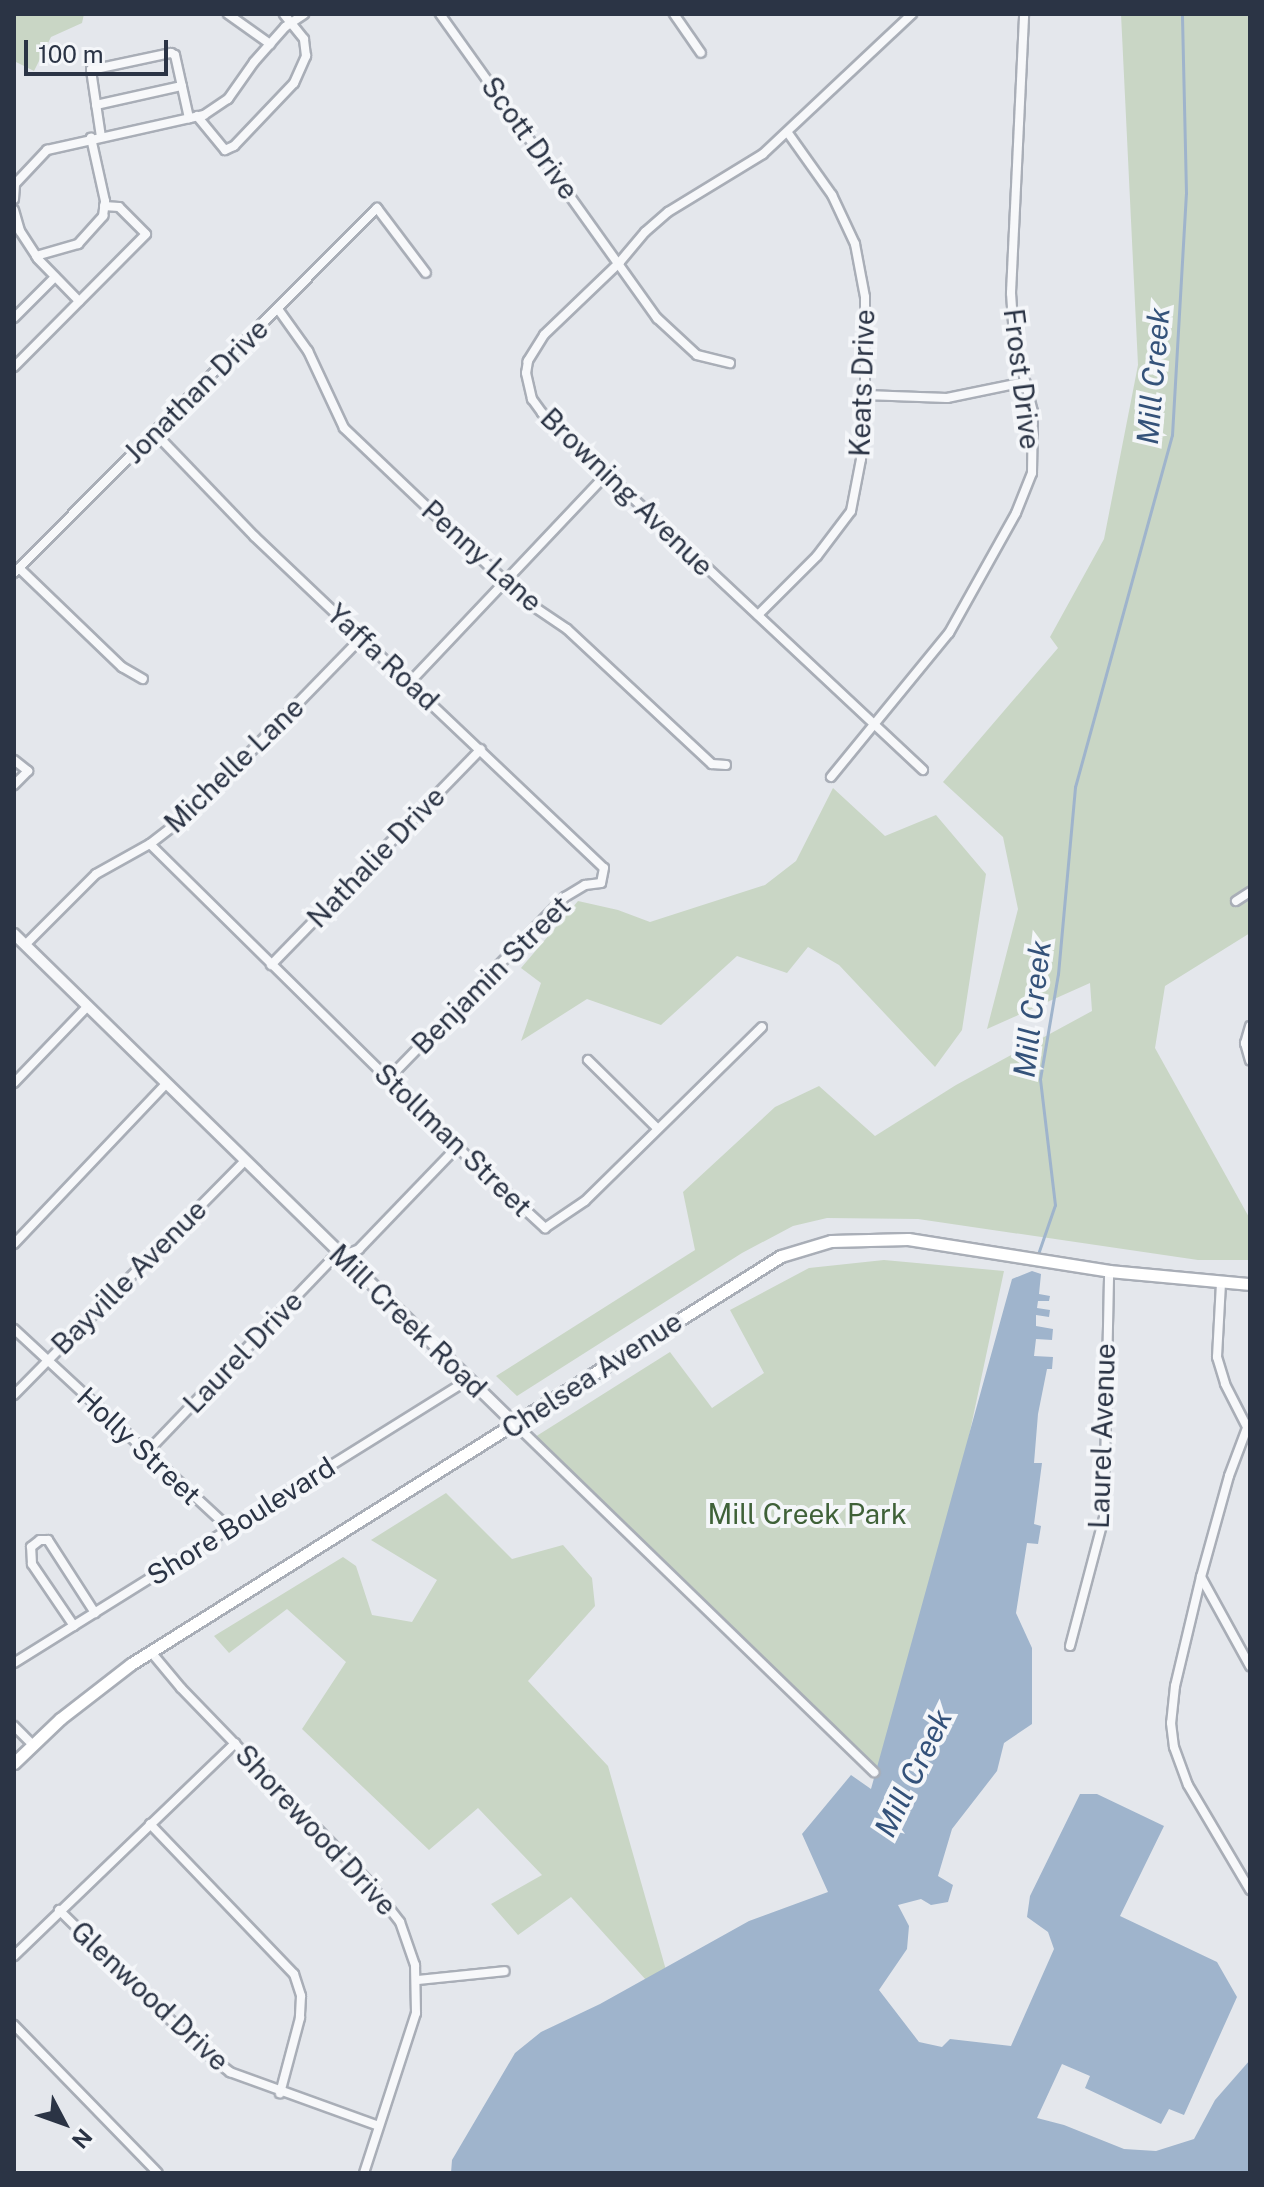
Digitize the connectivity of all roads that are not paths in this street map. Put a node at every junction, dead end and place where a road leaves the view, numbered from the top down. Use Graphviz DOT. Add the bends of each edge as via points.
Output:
graph roads {
  1 [pos="228,14"];
  2 [pos="284,14"];
  3 [pos="304,14"];
  4 [pos="440,14"];
  5 [pos="674,14"];
  6 [pos="912,14"];
  7 [pos="1024,14"];
  8 [pos="293,22"];
  9 [pos="270,44"];
  10 [pos="701,53"];
  11 [pos="182,86"];
  12 [pos="96,105"];
  13 [pos="193,117"];
  14 [pos="788,133"];
  15 [pos="101,137"];
  16 [pos="91,138"];
  17 [pos="14,190"];
  18 [pos="14,199"];
  19 [pos="104,206"];
  20 [pos="14,210"];
  21 [pos="36,256"];
  22 [pos="620,262"];
  23 [pos="426,273"];
  24 [pos="55,277"];
  25 [pos="79,301"];
  26 [pos="278,309"];
  27 [pos="14,318"];
  28 [pos="730,363"];
  29 [pos="14,367"];
  30 [pos="1025,382"];
  31 [pos="865,395"];
  32 [pos="155,433"];
  33 [pos="607,474"];
  34 [pos="16,570"];
  35 [pos="506,582"];
  36 [pos="758,615"];
  37 [pos="362,637"];
  38 [pos="143,679"];
  39 [pos="410,682"];
  40 [pos="874,725"];
  41 [pos="481,749"];
  42 [pos="14,760"];
  43 [pos="726,765"];
  44 [pos="923,770"];
  45 [pos="831,777"];
  46 [pos="14,785"];
  47 [pos="150,844"];
  48 [pos="601,883"];
  49 [pos="1250,892"];
  50 [pos="1236,901"];
  51 [pos="14,934"];
  52 [pos="25,945"];
  53 [pos="271,965"];
  54 [pos="87,1007"];
  55 [pos="1250,1026"];
  56 [pos="762,1027"];
  57 [pos="588,1060"];
  58 [pos="1250,1060"];
  59 [pos="388,1079"];
  60 [pos="14,1083"];
  61 [pos="166,1084"];
  62 [pos="657,1128"];
  63 [pos="457,1147"];
  64 [pos="245,1161"];
  65 [pos="14,1244"];
  66 [pos="343,1258"];
  67 [pos="1109,1271"];
  68 [pos="1221,1283"];
  69 [pos="1250,1284"];
  70 [pos="14,1329"];
  71 [pos="47,1360"];
  72 [pos="468,1380"];
  73 [pos="14,1395"];
  74 [pos="516,1425"];
  75 [pos="1249,1431"];
  76 [pos="147,1452"];
  77 [pos="230,1529"];
  78 [pos="1201,1577"];
  79 [pos="95,1613"];
  80 [pos="74,1626"];
  81 [pos="1070,1646"];
  82 [pos="151,1652"];
  83 [pos="14,1663"];
  84 [pos="1250,1666"];
  85 [pos="14,1726"];
  86 [pos="235,1743"];
  87 [pos="32,1744"];
  88 [pos="14,1763"];
  89 [pos="874,1772"];
  90 [pos="150,1824"];
  91 [pos="1250,1890"];
  92 [pos="59,1910"];
  93 [pos="14,1956"];
  94 [pos="505,1971"];
  95 [pos="417,1980"];
  96 [pos="14,2025"];
  97 [pos="280,2093"];
  98 [pos="379,2126"];
  99 [pos="158,2173"];
  100 [pos="364,2173"];
  1 -- 9 [label="street"];
  2 -- 8 [label="street"];
  3 -- 8 [label="street"];
  4 -- 22 [label="street, Scott Drive"];
  5 -- 10 [label="street"];
  6 -- 14 [label="street, Browning Avenue"];
  7 -- 30 [label="street, Frost Drive" via="1011,293 1014,338"];
  8 -- 9 [label="street"];
  8 -- 13 [label="street" via="304,39 306,56 294,83 234,146 225,150"];
  9 -- 13 [label="street" via="228,99"];
  11 -- 12 [label="street"];
  11 -- 12 [label="street" via="175,55 91,70"];
  11 -- 13 [label="street"];
  12 -- 15 [label="street"];
  13 -- 15 [label="street"];
  14 -- 22 [label="street, Browning Avenue" via="668,212"];
  14 -- 31 [label="street, Keats Drive" via="832,195 855,244 865,297"];
  15 -- 16 [label="street"];
  16 -- 17 [label="street" via="47,150"];
  16 -- 19 [label="street"];
  17 -- 18 [label="street"];
  19 -- 21 [label="street" via="103,216 78,244"];
  19 -- 25 [label="street" via="119,207 146,234"];
  20 -- 21 [label="street"];
  21 -- 24 [label="street"];
  22 -- 28 [label="street, Scott Drive" via="657,318 680,341 697,355"];
  22 -- 33 [label="street, Browning Avenue" via="544,335 526,373 532,399 542,413"];
  23 -- 26 [label="street, Jonathan Drive" via="377,208"];
  24 -- 25 [label="street"];
  24 -- 27 [label="street"];
  25 -- 29 [label="street"];
  26 -- 32 [label="street, Jonathan Drive"];
  26 -- 35 [label="street, Penny Lane" via="308,351 344,428"];
  30 -- 31 [label="street" via="947,398"];
  30 -- 40 [label="street, Frost Drive" via="1035,438 1026,493 949,633"];
  31 -- 36 [label="street, Keats Drive" via="851,511 817,556"];
  32 -- 34 [label="street, Jonathan Drive"];
  32 -- 37 [label="street, Yaffa Road"];
  33 -- 35 [label="street"];
  33 -- 36 [label="street, Browning Avenue"];
  34 -- 38 [label="street" via="122,667"];
  35 -- 39 [label="street"];
  35 -- 43 [label="street, Penny Lane" via="567,629 712,764"];
  36 -- 40 [label="street, Browning Avenue"];
  37 -- 39 [label="street, Yaffa Road"];
  37 -- 47 [label="street, Michelle Lane" via="194,810"];
  39 -- 41 [label="street, Yaffa Road"];
  40 -- 44 [label="street, Browning Avenue"];
  40 -- 45 [label="street, Frost Drive"];
  41 -- 48 [label="street, Yaffa Road" via="598,860 604,868"];
  41 -- 53 [label="street, Nathalie Drive"];
  42 -- 46 [label="street" via="28,771"];
  47 -- 52 [label="street, Michelle Lane" via="96,874"];
  47 -- 53 [label="street, Stollman Street"];
  48 -- 59 [label="street, Benjamin Street" via="565,897"];
  49 -- 50 [label="street"];
  51 -- 52 [label="street, Mill Creek Road"];
  52 -- 54 [label="street, Mill Creek Road"];
  53 -- 59 [label="street, Stollman Street"];
  54 -- 60 [label="street"];
  54 -- 61 [label="street, Mill Creek Road"];
  55 -- 58 [label="street" via="1245,1043"];
  56 -- 62 [label="street, Stollman Street"];
  57 -- 62 [label="street"];
  59 -- 63 [label="street, Stollman Street"];
  61 -- 64 [label="street, Mill Creek Road"];
  61 -- 65 [label="street"];
  62 -- 63 [label="street, Stollman Street" via="585,1201 545,1228"];
  63 -- 66 [label="street, Laurel Drive" via="359,1249"];
  64 -- 66 [label="street, Mill Creek Road"];
  64 -- 71 [label="street, Bayville Avenue"];
  66 -- 72 [label="street, Mill Creek Road"];
  66 -- 76 [label="street, Laurel Drive" via="331,1260"];
  67 -- 68 [label="main road, Chelsea Avenue"];
  67 -- 74 [label="main road, Chelsea Avenue" via="908,1239 855,1238 807,1247 741,1280"];
  67 -- 81 [label="street, Laurel Avenue" via="1104,1517"];
  68 -- 69 [label="main road, Chelsea Avenue"];
  68 -- 75 [label="street" via="1217,1357"];
  70 -- 71 [label="street, Holly Street"];
  71 -- 73 [label="street, Bayville Avenue"];
  71 -- 76 [label="street, Holly Street"];
  72 -- 74 [label="street, Mill Creek Road"];
  72 -- 77 [label="street, Shore Boulevard"];
  74 -- 82 [label="main road, Chelsea Avenue"];
  74 -- 89 [label="street, Mill Creek Road"];
  75 -- 78 [label="street" via="1233,1464"];
  76 -- 77 [label="street, Holly Street"];
  77 -- 79 [label="street, Shore Boulevard"];
  78 -- 84 [label="street"];
  78 -- 91 [label="street" via="1178,1671 1171,1723 1174,1747 1188,1785"];
  79 -- 80 [label="street, Shore Boulevard"];
  79 -- 80 [label="street" via="48,1540 40,1540 31,1547 32,1564"];
  80 -- 83 [label="street, Shore Boulevard"];
  82 -- 86 [label="street, Shorewood Drive"];
  82 -- 87 [label="main road, Chelsea Avenue" via="105,1682"];
  85 -- 87 [label="street"];
  86 -- 90 [label="street"];
  86 -- 95 [label="street, Shorewood Drive" via="392,1908 409,1943"];
  87 -- 88 [label="main road, Chelsea Avenue"];
  90 -- 92 [label="street"];
  90 -- 97 [label="street" via="294,1974 300,2018"];
  92 -- 93 [label="street"];
  92 -- 97 [label="street, Glenwood Drive" via="215,2062"];
  94 -- 95 [label="street"];
  95 -- 98 [label="street, Shorewood Drive" via="411,2034"];
  96 -- 99 [label="street"];
  97 -- 98 [label="street, Glenwood Drive"];
  98 -- 100 [label="street, Shorewood Drive"];
}
